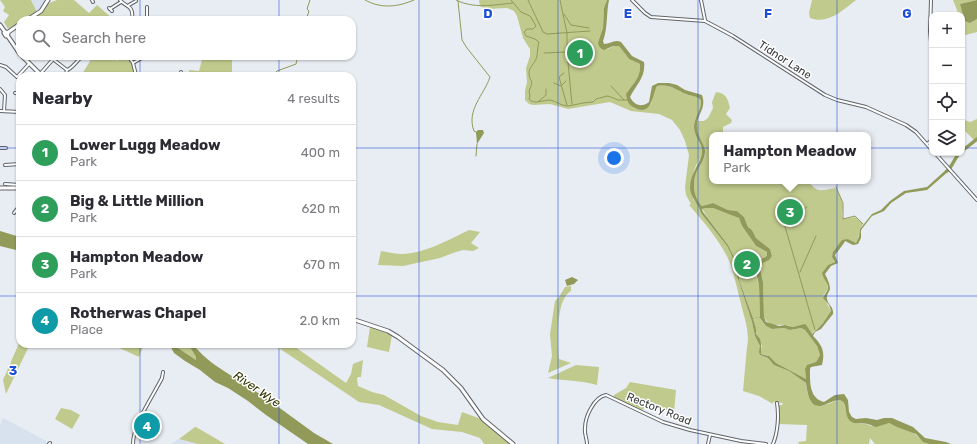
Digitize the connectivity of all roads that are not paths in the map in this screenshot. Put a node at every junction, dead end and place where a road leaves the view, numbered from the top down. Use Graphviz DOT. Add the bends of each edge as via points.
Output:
graph roads {
  1 [pos="48,0"];
  2 [pos="632,0"];
  3 [pos="701,0"];
  4 [pos="931,0"];
  5 [pos="120,1"];
  6 [pos="136,1"];
  7 [pos="129,6"];
  8 [pos="110,9"];
  9 [pos="148,9"];
  10 [pos="33,16"];
  11 [pos="132,16"];
  12 [pos="147,16"];
  13 [pos="705,21"];
  14 [pos="0,25"];
  15 [pos="16,27"];
  16 [pos="6,34"];
  17 [pos="0,38"];
  18 [pos="16,46"];
  19 [pos="932,48"];
  20 [pos="26,60"];
  21 [pos="54,60"];
  22 [pos="77,60"];
  23 [pos="131,60"];
  24 [pos="138,60"];
  25 [pos="29,63"];
  26 [pos="133,63"];
  27 [pos="0,65"];
  28 [pos="67,70"];
  29 [pos="21,72"];
  30 [pos="38,72"];
  31 [pos="44,72"];
  32 [pos="135,72"];
  33 [pos="16,76"];
  34 [pos="0,89"];
  35 [pos="0,93"];
  36 [pos="4,93"];
  37 [pos="0,111"];
  38 [pos="4,111"];
  39 [pos="16,112"];
  40 [pos="927,144"];
  41 [pos="929,146"];
  42 [pos="3,148"];
  43 [pos="3,152"];
  44 [pos="938,156"];
  45 [pos="16,164"];
  46 [pos="5,165"];
  47 [pos="5,184"];
  48 [pos="16,185"];
  49 [pos="0,188"];
  50 [pos="16,188"];
  51 [pos="977,200"];
  52 [pos="16,210"];
  53 [pos="14,213"];
  54 [pos="356,320"];
  55 [pos="164,372"];
  56 [pos="777,403"];
  57 [pos="710,435"];
  58 [pos="133,444"];
  59 [pos="513,444"];
  60 [pos="587,444"];
  61 [pos="708,444"];
  62 [pos="766,444"];
  63 [pos="773,444"];
  1 -- 10 [label="main road" via="41,11"];
  2 -- 13 [label="street, Tidnor Lane" via="651,17"];
  3 -- 13 [label="street"];
  4 -- 19 [label="street"];
  5 -- 7 [label="street"];
  5 -- 8 [label="street"];
  6 -- 7 [label="street"];
  7 -- 11 [label="street"];
  9 -- 12 [label="street"];
  13 -- 40 [label="street, Tidnor Lane" via="825,95 866,107 906,125"];
  14 -- 16 [label="main road"];
  15 -- 16 [label="main road"];
  16 -- 17 [label="main road"];
  16 -- 18 [label="main road"];
  20 -- 25 [label="main road"];
  21 -- 28 [label="street"];
  21 -- 31 [label="street"];
  22 -- 28 [label="street"];
  23 -- 26 [label="street"];
  24 -- 26 [label="street"];
  25 -- 29 [label="street"];
  25 -- 30 [label="main road"];
  26 -- 32 [label="street"];
  27 -- 33 [label="street"];
  34 -- 36 [label="street"];
  35 -- 36 [label="street"];
  36 -- 38 [label="street"];
  37 -- 38 [label="street"];
  38 -- 39 [label="street"];
  40 -- 41 [label="street, Tidnor Lane"];
  42 -- 43 [label="street"];
  44 -- 51 [label="street"];
  45 -- 46 [label="street"];
  47 -- 48 [label="street"];
  49 -- 50 [label="main road"];
  52 -- 53 [label="street"];
  54 -- 59 [label="main road" via="398,336 444,370 483,419"];
  55 -- 58 [label="street" via="141,416"];
  56 -- 63 [label="street" via="778,418"];
  57 -- 60 [label="street, Rectory Road" via="663,422 606,395 596,399 588,415 585,432"];
  57 -- 61 [label="street"];
  57 -- 62 [label="street, Rectory Road"];
}
